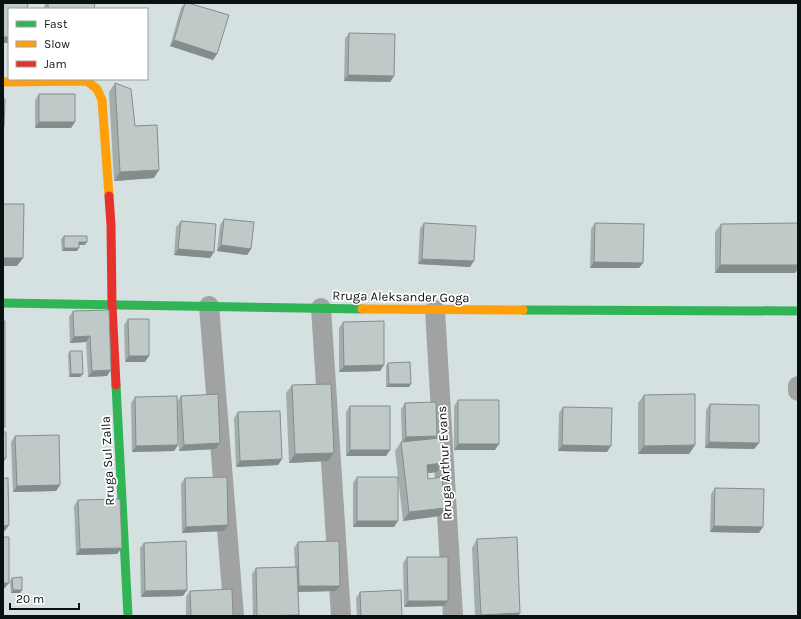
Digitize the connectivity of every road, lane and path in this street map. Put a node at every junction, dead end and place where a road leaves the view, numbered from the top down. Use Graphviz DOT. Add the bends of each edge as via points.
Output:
graph roads {
  1 [pos="3,82"];
  2 [pos="3,303"];
  3 [pos="112,305"];
  4 [pos="209,306"];
  5 [pos="321,308"];
  6 [pos="435,310"];
  7 [pos="798,311"];
  8 [pos="798,386"];
  9 [pos="798,391"];
  10 [pos="128,616"];
  11 [pos="234,616"];
  12 [pos="341,616"];
  13 [pos="453,616"];
  1 -- 3 [label="main road, Rruga Sul Zalla" via="87,81 98,90 102,100 111,225"];
  2 -- 3 [label="main road, Rruga Aleksander Goga"];
  3 -- 4 [label="main road, Rruga Aleksander Goga"];
  3 -- 10 [label="main road, Rruga Sul Zalla"];
  4 -- 5 [label="main road, Rruga Aleksander Goga"];
  4 -- 11 [label="street"];
  5 -- 6 [label="main road, Rruga Aleksander Goga"];
  5 -- 12 [label="street"];
  6 -- 7 [label="main road, Rruga Aleksander Goga"];
  6 -- 13 [label="street, Rruga Arthur Evans"];
  8 -- 9 [label="street"];
}
